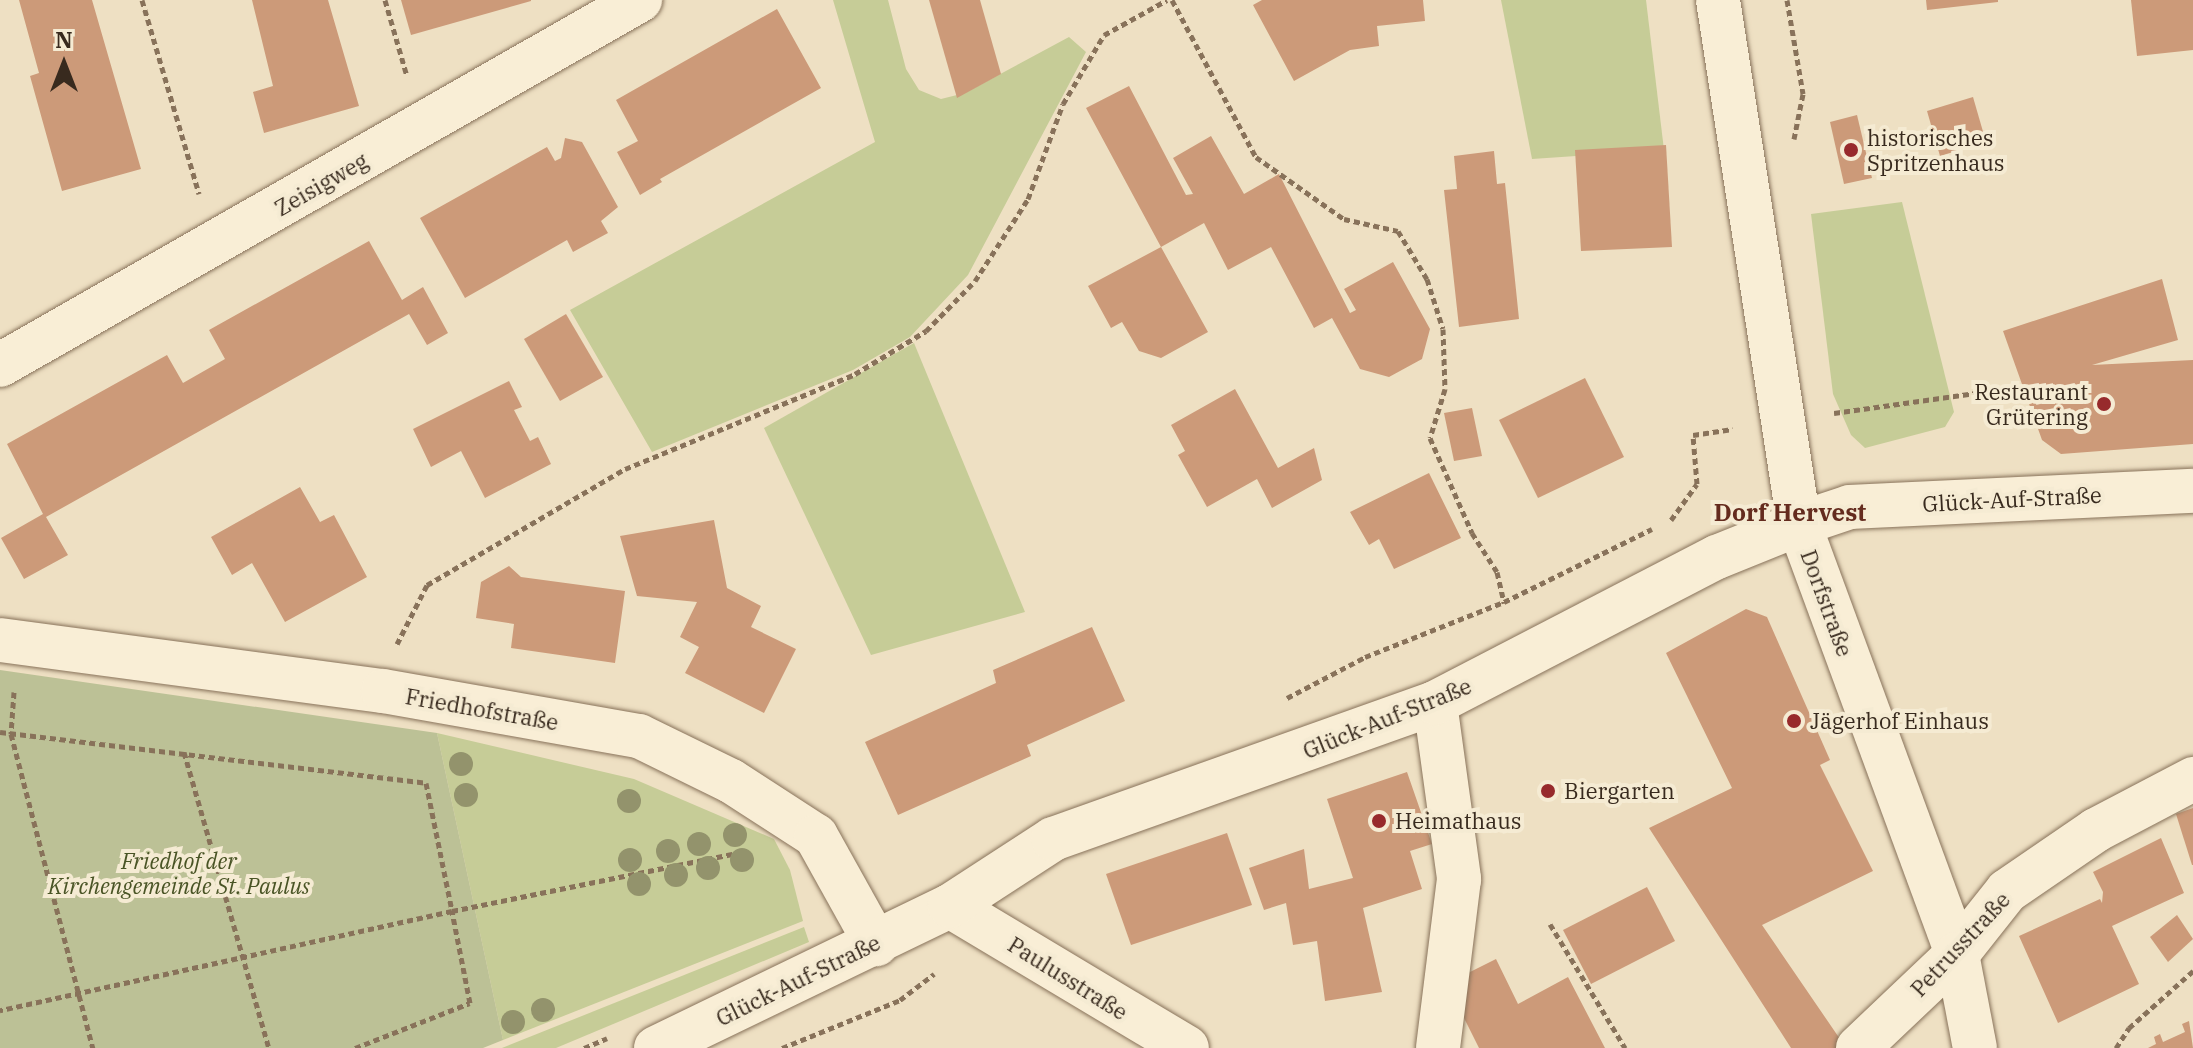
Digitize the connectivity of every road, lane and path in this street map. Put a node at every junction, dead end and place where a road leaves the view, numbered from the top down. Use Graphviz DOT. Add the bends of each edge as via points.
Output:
graph roads {
  1 [pos="142,0"];
  2 [pos="385,0"];
  3 [pos="640,0"];
  4 [pos="1170,0"];
  5 [pos="1718,0"];
  6 [pos="422,126"];
  7 [pos="213,245"];
  8 [pos="0,365"];
  9 [pos="1976,393"];
  10 [pos="1780,421"];
  11 [pos="2193,491"];
  12 [pos="1799,524"];
  13 [pos="1504,602"];
  14 [pos="0,640"];
  15 [pos="1526,656"];
  16 [pos="14,687"];
  17 [pos="383,691"];
  18 [pos="1281,702"];
  19 [pos="1435,703"];
  20 [pos="0,732"];
  21 [pos="11,734"];
  22 [pos="184,752"];
  23 [pos="2193,779"];
  24 [pos="816,836"];
  25 [pos="950,906"];
  26 [pos="452,911"];
  27 [pos="1550,924"];
  28 [pos="876,944"];
  29 [pos="1957,954"];
  30 [pos="242,956"];
  31 [pos="2193,971"];
  32 [pos="76,994"];
  33 [pos="0,1010"];
  34 [pos="93,1048"];
  35 [pos="269,1048"];
  36 [pos="355,1048"];
  37 [pos="656,1048"];
  38 [pos="1187,1048"];
  39 [pos="1438,1048"];
  40 [pos="1625,1048"];
  41 [pos="1858,1048"];
  42 [pos="1975,1048"];
  43 [pos="2116,1048"];
  1 -- 7 [label="path"];
  2 -- 6 [label="path"];
  3 -- 6 [label="street, Zeisigweg"];
  4 -- 13 [label="path" via="1256,157 1344,219 1398,231 1427,279 1443,329 1445,389 1430,438 1472,533 1497,572"];
  4 -- 17 [label="path" via="1104,35 1063,104 1028,199 975,281 926,331 855,374 625,469 427,585 390,659"];
  5 -- 10 [label="street, Dorfstraße"];
  6 -- 7 [label="street, Zeisigweg"];
  7 -- 8 [label="street, Zeisigweg"];
  9 -- 10 [label="path"];
  10 -- 12 [label="street, Dorfstraße"];
  10 -- 13 [label="path" via="1693,435 1697,484 1676,518"];
  11 -- 12 [label="street, Glück-Auf-Straße" via="1850,507"];
  12 -- 15 [label="street, Glück-Auf-Straße" via="1717,557"];
  12 -- 29 [label="street, Dorfstraße"];
  13 -- 15 [label="path"];
  13 -- 18 [label="path" via="1365,657"];
  14 -- 17 [label="street, Friedhofstraße"];
  15 -- 19 [label="street, Glück-Auf-Straße"];
  16 -- 21 [label="path"];
  17 -- 24 [label="street, Friedhofstraße" via="639,736 731,781"];
  19 -- 25 [label="street, Glück-Auf-Straße" via="1053,839"];
  19 -- 39 [label="street" via="1459,879"];
  20 -- 21 [label="path"];
  21 -- 22 [label="path"];
  21 -- 32 [label="path"];
  22 -- 26 [label="path" via="426,783"];
  22 -- 30 [label="path"];
  23 -- 29 [label="street, Petrusstraße" via="2096,830 2007,891"];
  24 -- 26 [label="path"];
  24 -- 28 [label="street, Friedhofstraße"];
  25 -- 28 [label="street, Glück-Auf-Straße"];
  25 -- 38 [label="street, Paulusstraße"];
  26 -- 30 [label="path"];
  26 -- 36 [label="path" via="470,1003"];
  27 -- 40 [label="path"];
  28 -- 37 [label="street, Glück-Auf-Straße"];
  29 -- 41 [label="street, Petrusstraße"];
  29 -- 42 [label="street, Dorfstraße"];
  30 -- 32 [label="path"];
  30 -- 35 [label="path"];
  31 -- 43 [label="path" via="2129,1028"];
  32 -- 33 [label="path"];
  32 -- 34 [label="path"];
}
